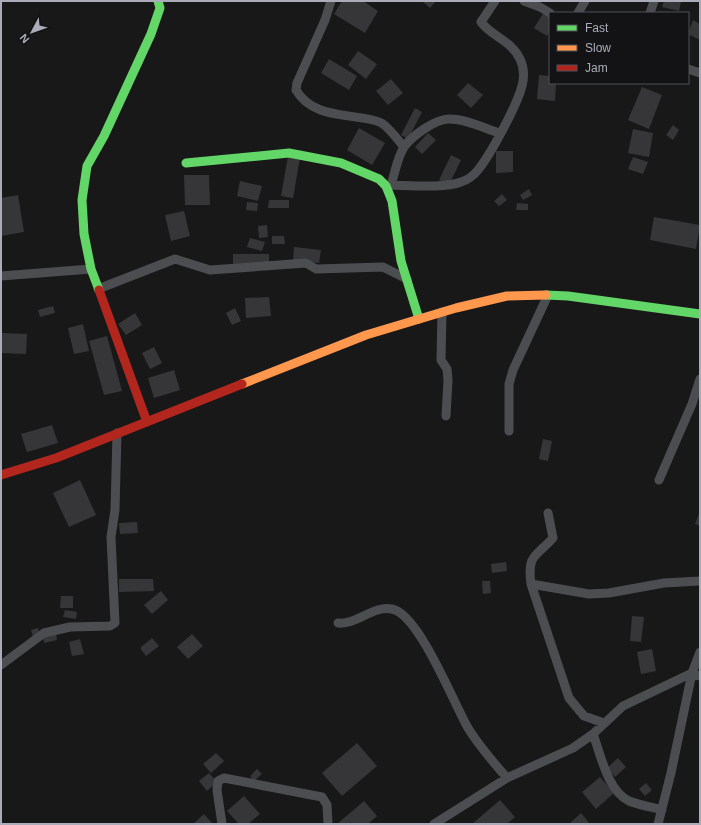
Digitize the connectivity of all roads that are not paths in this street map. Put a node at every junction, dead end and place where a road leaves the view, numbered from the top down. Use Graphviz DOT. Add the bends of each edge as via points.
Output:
graph roads {
  1 [pos="158,1"];
  2 [pos="331,1"];
  3 [pos="495,1"];
  4 [pos="524,1"];
  5 [pos="585,1"];
  6 [pos="654,1"];
  7 [pos="549,12"];
  8 [pos="579,12"];
  9 [pos="650,12"];
  10 [pos="689,69"];
  11 [pos="700,73"];
  12 [pos="499,133"];
  13 [pos="404,147"];
  14 [pos="186,164"];
  15 [pos="388,185"];
  16 [pos="91,269"];
  17 [pos="1,276"];
  18 [pos="407,279"];
  19 [pos="98,289"];
  20 [pos="548,295"];
  21 [pos="442,312"];
  22 [pos="700,314"];
  23 [pos="419,319"];
  24 [pos="700,379"];
  25 [pos="446,416"];
  26 [pos="147,422"];
  27 [pos="510,431"];
  28 [pos="117,433"];
  29 [pos="1,475"];
  30 [pos="659,480"];
  31 [pos="548,513"];
  32 [pos="700,581"];
  33 [pos="531,584"];
  34 [pos="338,622"];
  35 [pos="700,652"];
  36 [pos="1,665"];
  37 [pos="696,674"];
  38 [pos="604,723"];
  39 [pos="593,734"];
  40 [pos="507,778"];
  41 [pos="662,810"];
  42 [pos="222,824"];
  43 [pos="328,824"];
  44 [pos="434,824"];
  45 [pos="658,824"];
  1 -- 16 [label="street" via="160,8 151,34 104,136 87,166 82,200 84,234"];
  2 -- 13 [label="street" via="296,90 316,109 383,124"];
  3 -- 12 [label="street" via="481,22 514,50 521,60 523,74 519,95"];
  4 -- 7 [label="street"];
  5 -- 8 [label="street"];
  6 -- 9 [label="street"];
  10 -- 11 [label="street"];
  12 -- 13 [label="street" via="449,118 424,128"];
  12 -- 15 [label="street" via="478,171 461,182 450,185"];
  13 -- 15 [label="street"];
  14 -- 15 [label="street" via="289,153 303,154 374,175"];
  15 -- 18 [label="street" via="401,261"];
  16 -- 17 [label="street"];
  16 -- 19 [label="street"];
  18 -- 19 [label="street" via="383,267 316,269 306,263 210,270 175,259"];
  18 -- 23 [label="street"];
  19 -- 26 [label="street"];
  20 -- 21 [label="street" via="507,296"];
  20 -- 22 [label="street"];
  20 -- 27 [label="street" via="513,370 510,384"];
  21 -- 23 [label="street"];
  21 -- 25 [label="street" via="442,360 447,369 448,380"];
  23 -- 26 [label="street" via="366,335"];
  24 -- 30 [label="street"];
  26 -- 28 [label="street"];
  28 -- 29 [label="street" via="56,458"];
  28 -- 36 [label="street" via="115,510 111,537 115,623 110,626 70,627 44,633"];
  31 -- 33 [label="street" via="553,538 532,558"];
  32 -- 33 [label="street" via="664,583 589,594"];
  33 -- 38 [label="street" via="569,698 584,716"];
  34 -- 40 [label="street" via="352,621 384,608 394,609 404,617 427,649 468,727"];
  35 -- 37 [label="street"];
  37 -- 38 [label="street" via="623,706"];
  37 -- 41 [label="street"];
  38 -- 39 [label="street"];
  39 -- 40 [label="street" via="573,748"];
  39 -- 41 [label="street" via="609,777 619,792 630,802"];
  40 -- 44 [label="street"];
  41 -- 45 [label="street"];
  42 -- 43 [label="street" via="217,790 218,781 224,778 322,797 327,805"];
}
